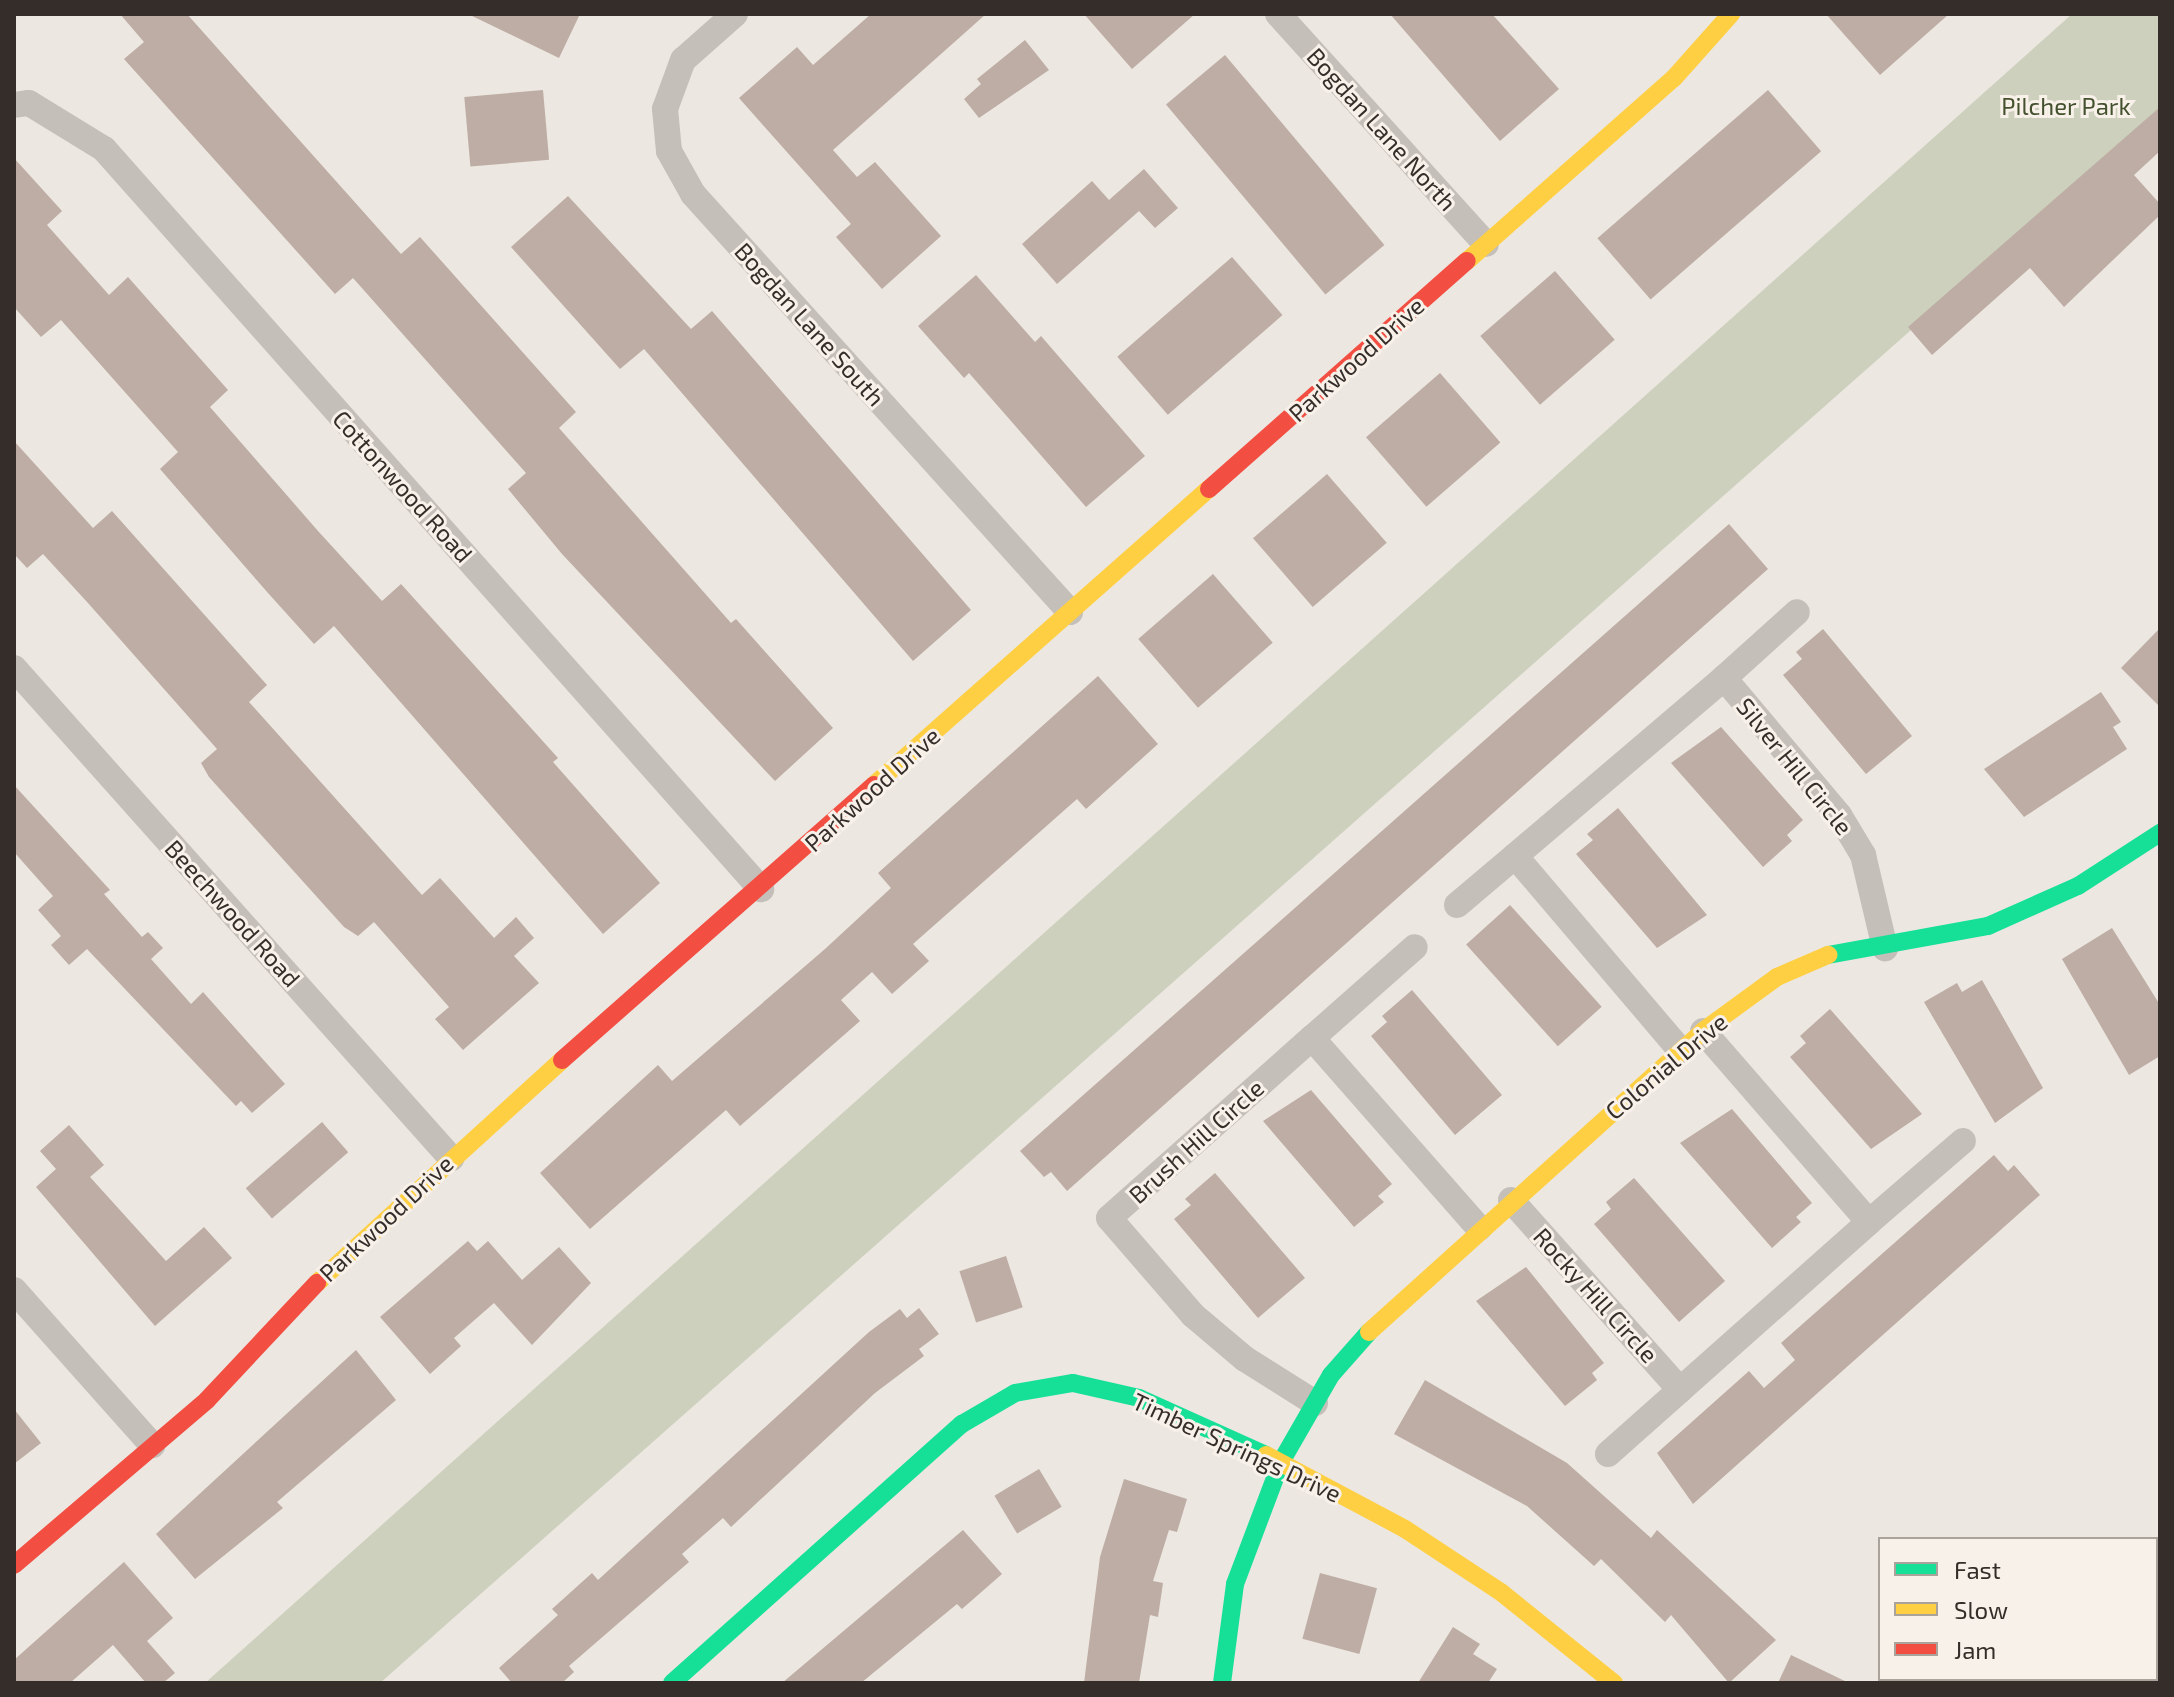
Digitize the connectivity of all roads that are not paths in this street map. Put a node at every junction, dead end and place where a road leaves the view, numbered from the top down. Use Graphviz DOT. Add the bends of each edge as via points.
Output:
graph roads {
  1 [pos="735,14"];
  2 [pos="1278,14"];
  3 [pos="1731,14"];
  4 [pos="21,104"];
  5 [pos="1486,244"];
  6 [pos="1070,612"];
  7 [pos="1797,612"];
  8 [pos="14,668"];
  9 [pos="1724,678"];
  10 [pos="2160,833"];
  11 [pos="1515,856"];
  12 [pos="761,889"];
  13 [pos="1457,905"];
  14 [pos="1415,947"];
  15 [pos="1885,948"];
  16 [pos="1703,1031"];
  17 [pos="1312,1038"];
  18 [pos="1681,1051"];
  19 [pos="1963,1141"];
  20 [pos="451,1158"];
  21 [pos="1511,1200"];
  22 [pos="1869,1222"];
  23 [pos="1479,1228"];
  24 [pos="14,1290"];
  25 [pos="1680,1390"];
  26 [pos="1315,1403"];
  27 [pos="152,1445"];
  28 [pos="1608,1454"];
  29 [pos="1281,1462"];
  30 [pos="14,1565"];
  31 [pos="672,1683"];
  32 [pos="1222,1683"];
  33 [pos="1614,1683"];
  1 -- 6 [label="street, Bogdan Lane South" via="683,60 665,109 669,151 693,194"];
  2 -- 5 [label="street, Bogdan Lane North"];
  3 -- 5 [label="street, Parkwood Drive" via="1674,78"];
  4 -- 12 [label="street, Cottonwood Road" via="104,149"];
  5 -- 6 [label="street, Parkwood Drive"];
  6 -- 12 [label="street, Parkwood Drive"];
  7 -- 9 [label="street, Silver Hill Circle"];
  8 -- 20 [label="street, Beechwood Road"];
  9 -- 11 [label="street, Silver Hill Circle"];
  9 -- 15 [label="street, Silver Hill Circle" via="1839,815 1863,855"];
  10 -- 15 [label="street, Colonial Drive" via="2078,886 1988,926"];
  11 -- 13 [label="street, Silver Hill Circle"];
  11 -- 18 [label="street"];
  12 -- 20 [label="street, Parkwood Drive"];
  14 -- 17 [label="street, Brush Hill Circle"];
  15 -- 16 [label="street, Colonial Drive" via="1824,956 1777,977"];
  16 -- 18 [label="street, Colonial Drive"];
  16 -- 22 [label="street"];
  17 -- 23 [label="street"];
  17 -- 26 [label="street, Brush Hill Circle" via="1109,1218 1193,1315 1245,1359"];
  18 -- 21 [label="street, Colonial Drive"];
  19 -- 22 [label="street"];
  20 -- 27 [label="street, Parkwood Drive" via="346,1251 207,1400"];
  21 -- 23 [label="street, Colonial Drive"];
  21 -- 25 [label="street, Rocky Hill Circle"];
  22 -- 25 [label="street"];
  23 -- 26 [label="street, Colonial Drive" via="1383,1316"];
  24 -- 27 [label="street"];
  25 -- 28 [label="street"];
  26 -- 29 [label="street, Colonial Drive"];
  27 -- 30 [label="street, Parkwood Drive"];
  29 -- 31 [label="street, Timber Springs Drive" via="1107,1388 1073,1383 1015,1393 962,1424"];
  29 -- 32 [label="street, Colonial Drive" via="1235,1584"];
  29 -- 33 [label="street, Timber Springs Drive" via="1405,1529 1502,1593"];
}
